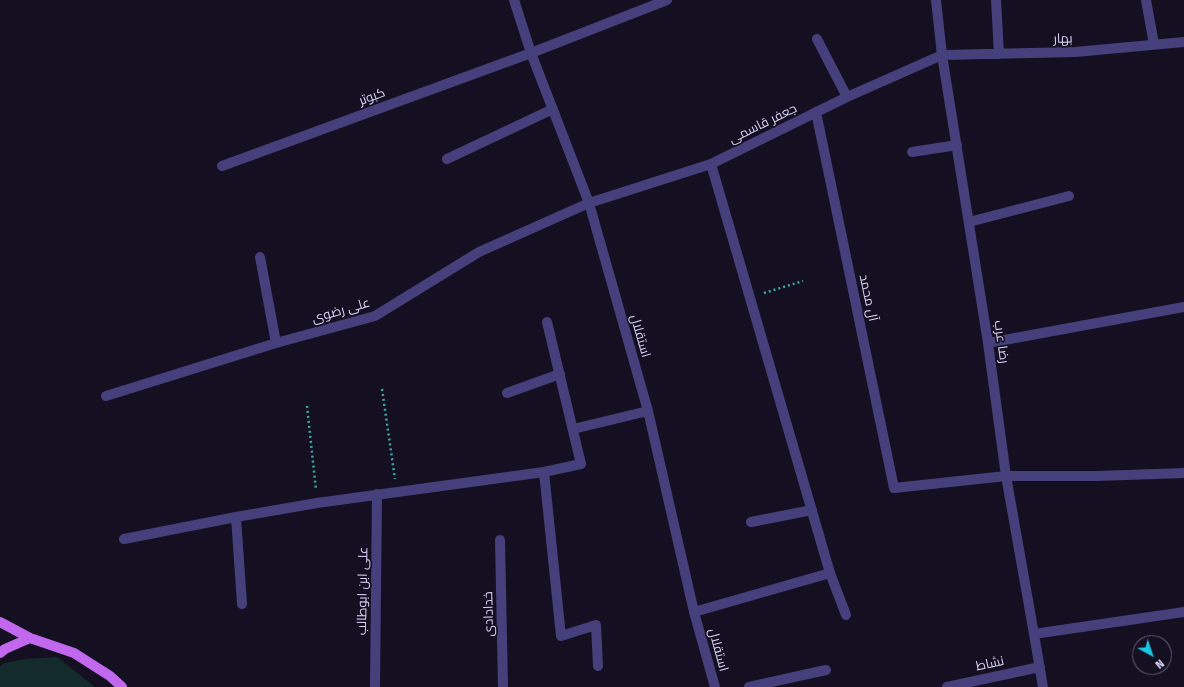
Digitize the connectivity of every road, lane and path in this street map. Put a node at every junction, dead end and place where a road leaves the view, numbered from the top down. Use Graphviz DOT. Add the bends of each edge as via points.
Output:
graph roads {
  1 [pos="514,0"];
  2 [pos="667,0"];
  3 [pos="936,0"];
  4 [pos="996,0"];
  5 [pos="1146,0"];
  6 [pos="817,39"];
  7 [pos="1184,42"];
  8 [pos="1154,44"];
  9 [pos="531,53"];
  10 [pos="999,54"];
  11 [pos="942,56"];
  12 [pos="847,97"];
  13 [pos="553,108"];
  14 [pos="816,112"];
  15 [pos="957,145"];
  16 [pos="912,152"];
  17 [pos="447,159"];
  18 [pos="711,164"];
  19 [pos="222,166"];
  20 [pos="1069,196"];
  21 [pos="590,204"];
  22 [pos="969,222"];
  23 [pos="260,257"];
  24 [pos="803,281"];
  25 [pos="750,297"];
  26 [pos="1184,307"];
  27 [pos="547,322"];
  28 [pos="276,343"];
  29 [pos="988,343"];
  30 [pos="560,374"];
  31 [pos="382,389"];
  32 [pos="508,393"];
  33 [pos="106,396"];
  34 [pos="307,406"];
  35 [pos="648,411"];
  36 [pos="573,429"];
  37 [pos="544,472"];
  38 [pos="1184,474"];
  39 [pos="1006,476"];
  40 [pos="397,491"];
  41 [pos="377,494"];
  42 [pos="317,503"];
  43 [pos="812,510"];
  44 [pos="236,517"];
  45 [pos="751,522"];
  46 [pos="124,539"];
  47 [pos="500,540"];
  48 [pos="830,573"];
  49 [pos="242,604"];
  50 [pos="694,612"];
  51 [pos="1184,612"];
  52 [pos="846,615"];
  53 [pos="0,622"];
  54 [pos="1034,634"];
  55 [pos="30,638"];
  56 [pos="0,653"];
  57 [pos="598,666"];
  58 [pos="1040,667"];
  59 [pos="826,670"];
  60 [pos="122,687"];
  61 [pos="375,687"];
  62 [pos="503,687"];
  63 [pos="715,687"];
  64 [pos="749,687"];
  65 [pos="947,687"];
  66 [pos="1043,687"];
  1 -- 9 [label="street, استقلال"];
  2 -- 9 [label="street, کبوتر"];
  3 -- 11 [label="street, رضا عرب"];
  4 -- 10 [label="street"];
  5 -- 8 [label="street"];
  6 -- 12 [label="street"];
  7 -- 8 [label="street, بهار"];
  8 -- 10 [label="street, بهار" via="1075,52"];
  9 -- 13 [label="street, استقلال"];
  9 -- 19 [label="street, کبوتر"];
  10 -- 11 [label="street, بهار"];
  11 -- 12 [label="street, جعفر قاسمی"];
  11 -- 15 [label="street, رضا عرب"];
  12 -- 14 [label="street, جعفر قاسمی"];
  13 -- 17 [label="street"];
  13 -- 21 [label="street, استقلال"];
  14 -- 18 [label="street, جعفر قاسمی"];
  14 -- 39 [label="street, آل محمد" via="894,488"];
  15 -- 16 [label="street"];
  15 -- 22 [label="street, رضا عرب"];
  18 -- 21 [label="street, جعفر قاسمی"];
  18 -- 25 [label="street"];
  20 -- 22 [label="street"];
  21 -- 28 [label="street, علی رضوی" via="478,252 375,316"];
  21 -- 35 [label="street, استقلال"];
  22 -- 29 [label="street, رضا عرب"];
  23 -- 28 [label="street"];
  24 -- 25 [label="path"];
  25 -- 43 [label="street"];
  26 -- 29 [label="street"];
  27 -- 30 [label="street"];
  28 -- 33 [label="street, علی رضوی"];
  29 -- 39 [label="street, رضا عرب"];
  30 -- 32 [label="street"];
  30 -- 36 [label="street"];
  31 -- 40 [label="path"];
  34 -- 42 [label="path"];
  35 -- 36 [label="street"];
  35 -- 50 [label="street, استقلال"];
  36 -- 37 [label="street" via="581,464"];
  37 -- 40 [label="street"];
  37 -- 57 [label="street" via="561,636 596,625"];
  38 -- 39 [label="street"];
  39 -- 54 [label="street, رضا عرب"];
  40 -- 41 [label="street"];
  41 -- 42 [label="street"];
  41 -- 61 [label="street, علی ابن ابوطالب"];
  42 -- 44 [label="street"];
  43 -- 45 [label="street"];
  43 -- 48 [label="street"];
  44 -- 46 [label="street"];
  44 -- 49 [label="street"];
  47 -- 62 [label="street, خدادادی"];
  48 -- 50 [label="street"];
  48 -- 52 [label="street"];
  50 -- 63 [label="street, استقلال"];
  51 -- 54 [label="street"];
  53 -- 55 [label="main road"];
  54 -- 58 [label="street, رضا عرب"];
  55 -- 56 [label="main road"];
  55 -- 60 [label="main road" via="74,654 110,676"];
  58 -- 65 [label="street, نشاط"];
  58 -- 66 [label="street, رضا عرب"];
  59 -- 64 [label="street"];
}
